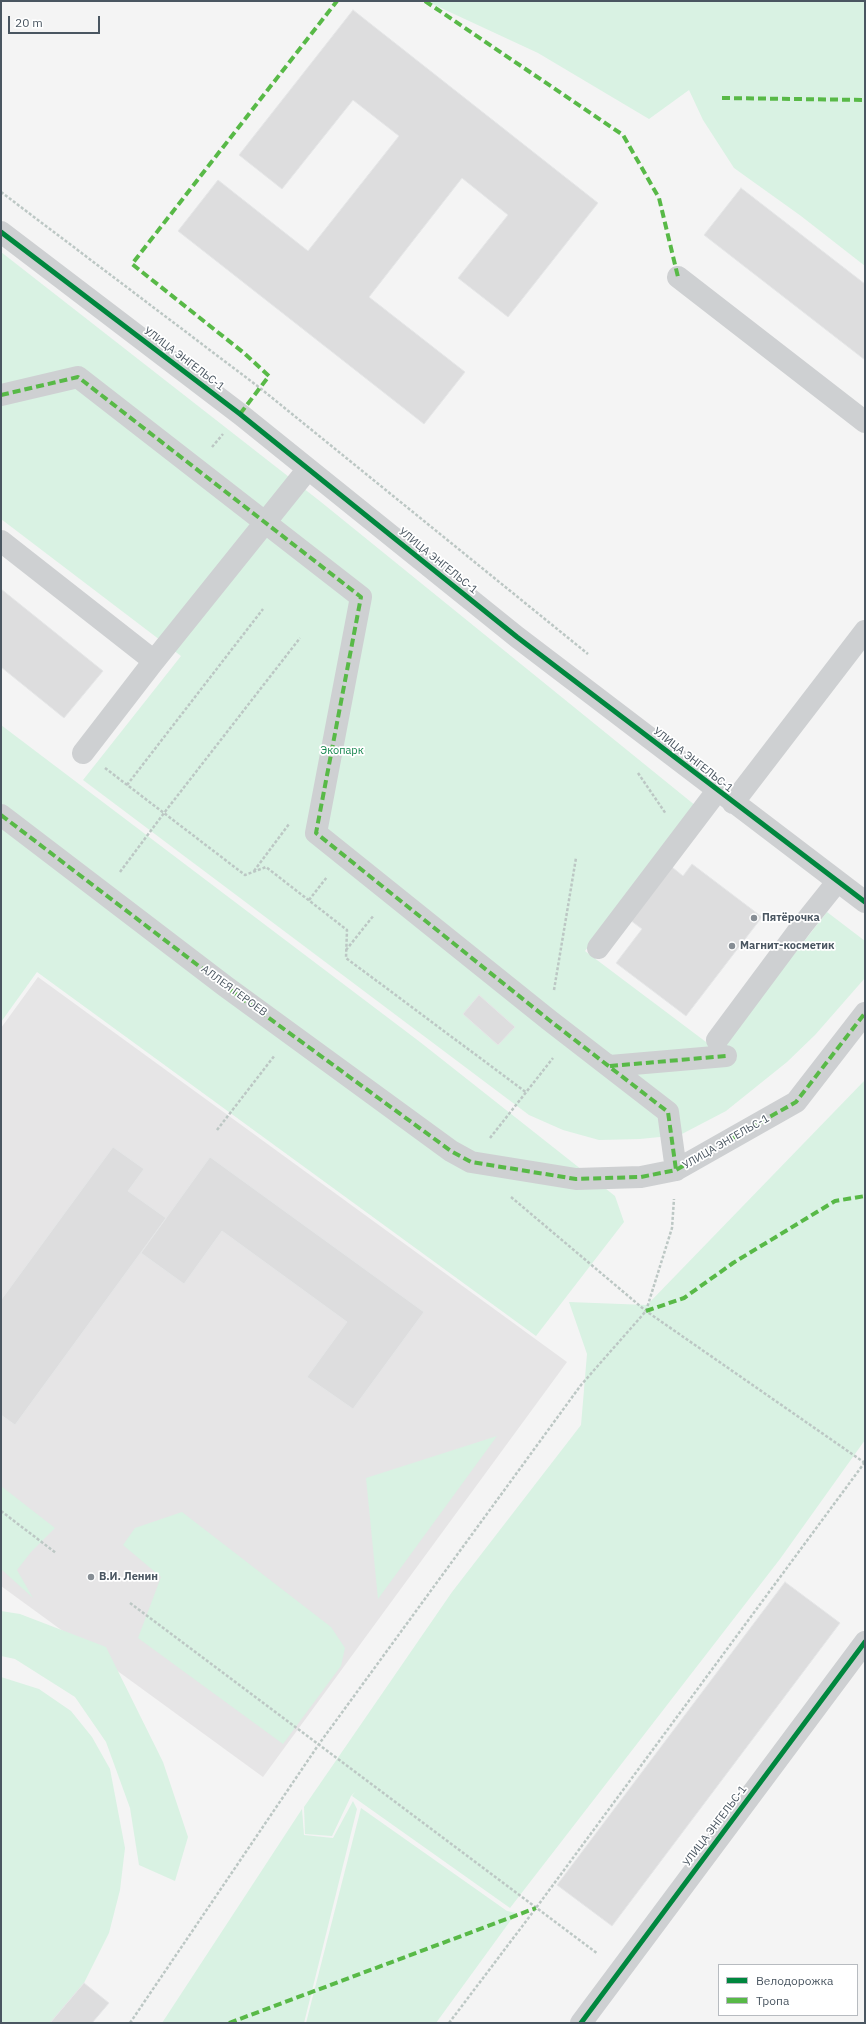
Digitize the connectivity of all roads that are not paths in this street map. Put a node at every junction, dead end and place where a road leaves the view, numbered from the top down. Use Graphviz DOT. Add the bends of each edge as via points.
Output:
graph roads {
  1 [pos="1,232"];
  2 [pos="678,277"];
  3 [pos="1,395"];
  4 [pos="865,422"];
  5 [pos="308,469"];
  6 [pos="267,522"];
  7 [pos="1,541"];
  8 [pos="865,631"];
  9 [pos="154,661"];
  10 [pos="83,752"];
  11 [pos="725,797"];
  12 [pos="1,815"];
  13 [pos="838,882"];
  14 [pos="865,902"];
  15 [pos="598,948"];
  16 [pos="865,1014"];
  17 [pos="610,1066"];
  18 [pos="470,1162"];
  19 [pos="676,1170"];
  20 [pos="865,1642"];
  21 [pos="581,2023"];
  1 -- 5 [label="street, УЛИЦА ЭНГЕЛЬС-1"];
  2 -- 4 [label="street"];
  3 -- 6 [label="street" via="78,377"];
  5 -- 6 [label="street"];
  5 -- 11 [label="street, УЛИЦА ЭНГЕЛЬС-1" via="516,637"];
  6 -- 9 [label="street"];
  6 -- 17 [label="street" via="361,597 316,833"];
  7 -- 9 [label="street"];
  8 -- 11 [label="street"];
  9 -- 10 [label="street"];
  11 -- 13 [label="street, УЛИЦА ЭНГЕЛЬС-1"];
  11 -- 15 [label="street"];
  12 -- 18 [label="street, АЛЛЕЯ ГЕРОЕВ" via="291,1034 451,1151"];
  13 -- 14 [label="street, УЛИЦА ЭНГЕЛЬС-1"];
  13 -- 17 [label="street" via="801,927 721,1048"];
  16 -- 19 [label="street, УЛИЦА ЭНГЕЛЬС-1" via="796,1102"];
  17 -- 19 [label="street" via="668,1112"];
  18 -- 19 [label="street, УЛИЦА ЭНГЕЛЬС-1" via="576,1179 641,1177"];
  20 -- 21 [label="street, УЛИЦА ЭНГЕЛЬС-1"];
}
